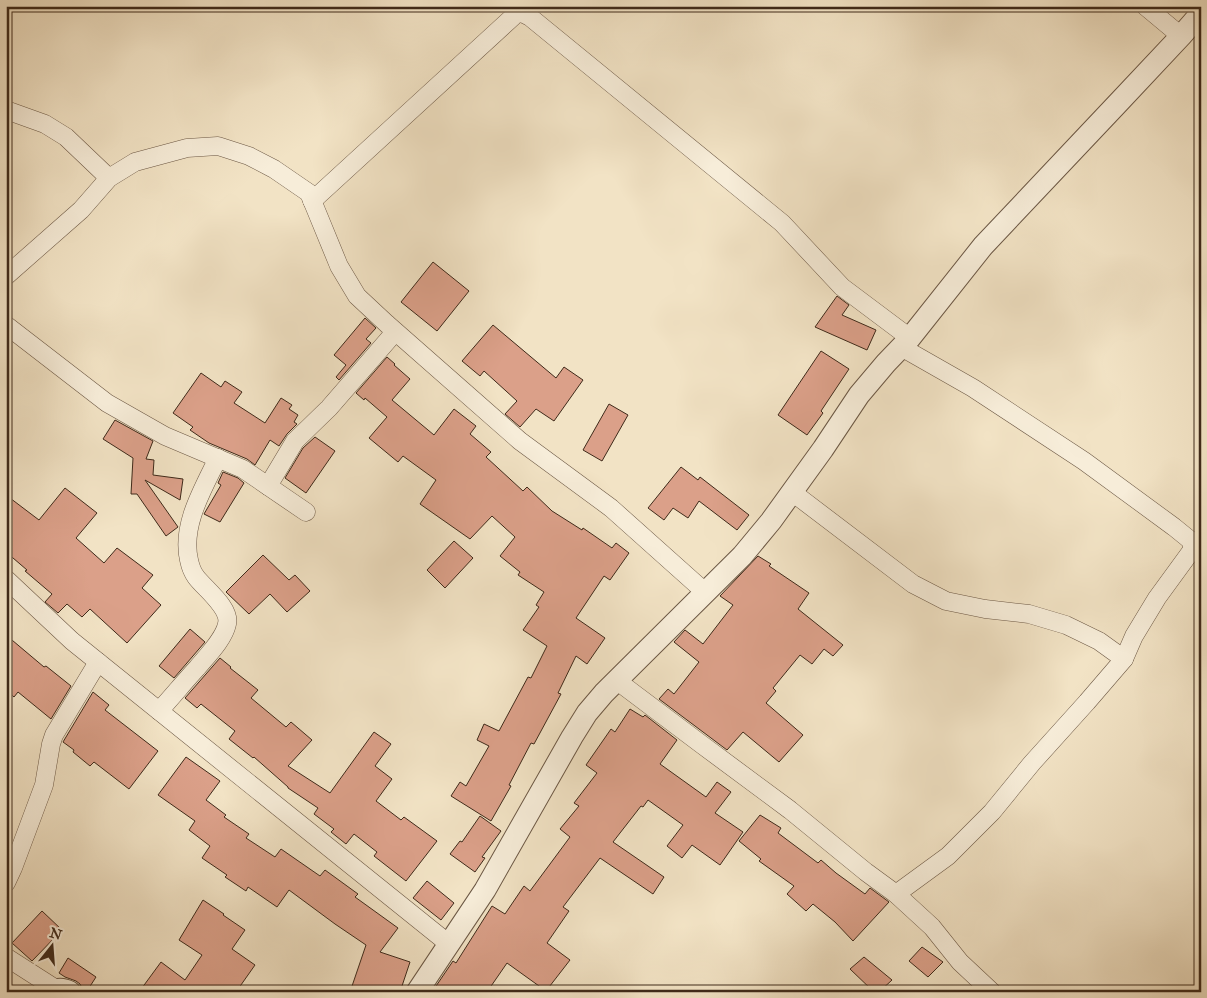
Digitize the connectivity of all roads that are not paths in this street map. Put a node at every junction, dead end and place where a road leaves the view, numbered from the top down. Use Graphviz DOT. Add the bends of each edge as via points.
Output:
graph roads {
  1 [pos="1146,6"];
  2 [pos="515,10"];
  3 [pos="1201,13"];
  4 [pos="1181,36"];
  5 [pos="6,110"];
  6 [pos="108,178"];
  7 [pos="312,201"];
  8 [pos="6,276"];
  9 [pos="6,325"];
  10 [pos="395,332"];
  11 [pos="906,343"];
  12 [pos="218,458"];
  13 [pos="268,486"];
  14 [pos="792,492"];
  15 [pos="306,512"];
  16 [pos="6,579"];
  17 [pos="705,592"];
  18 [pos="1124,659"];
  19 [pos="98,662"];
  20 [pos="616,680"];
  21 [pos="160,711"];
  22 [pos="6,883"];
  23 [pos="896,894"];
  24 [pos="449,944"];
  25 [pos="6,957"];
  26 [pos="59,991"];
  27 [pos="417,992"];
  28 [pos="992,992"];
  1 -- 4 [label="street"];
  2 -- 7 [label="street"];
  2 -- 11 [label="street" via="530,17 782,223 842,287"];
  3 -- 4 [label="street"];
  4 -- 11 [label="street" via="983,246"];
  5 -- 6 [label="street" via="46,124 66,137"];
  6 -- 7 [label="street" via="135,162 187,148 218,146 249,156 274,169 309,193"];
  6 -- 8 [label="street" via="81,210"];
  7 -- 10 [label="street" via="339,266 357,296"];
  9 -- 12 [label="street" via="107,403 165,436"];
  10 -- 13 [label="street" via="296,441"];
  10 -- 17 [label="street" via="520,441 611,508"];
  11 -- 14 [label="street" via="859,395"];
  11 -- 18 [label="street" via="1084,461 1190,540 1192,550 1157,598"];
  12 -- 13 [label="street" via="243,468"];
  12 -- 21 [label="street" via="191,519 189,559 195,576 221,604 228,622 213,649"];
  13 -- 15 [label="street"];
  14 -- 17 [label="street" via="742,556"];
  14 -- 18 [label="street" via="912,584 929,593 946,601 1029,614 1066,625 1099,641"];
  16 -- 19 [label="street"];
  17 -- 20 [label="street"];
  18 -- 23 [label="street" via="992,812 948,856"];
  19 -- 21 [label="street"];
  19 -- 22 [label="street" via="54,735 44,785"];
  20 -- 23 [label="street"];
  20 -- 24 [label="street" via="572,736 485,890"];
  21 -- 24 [label="street"];
  23 -- 28 [label="street" via="932,927 960,962"];
  24 -- 27 [label="street"];
  25 -- 26 [label="street"];
}
